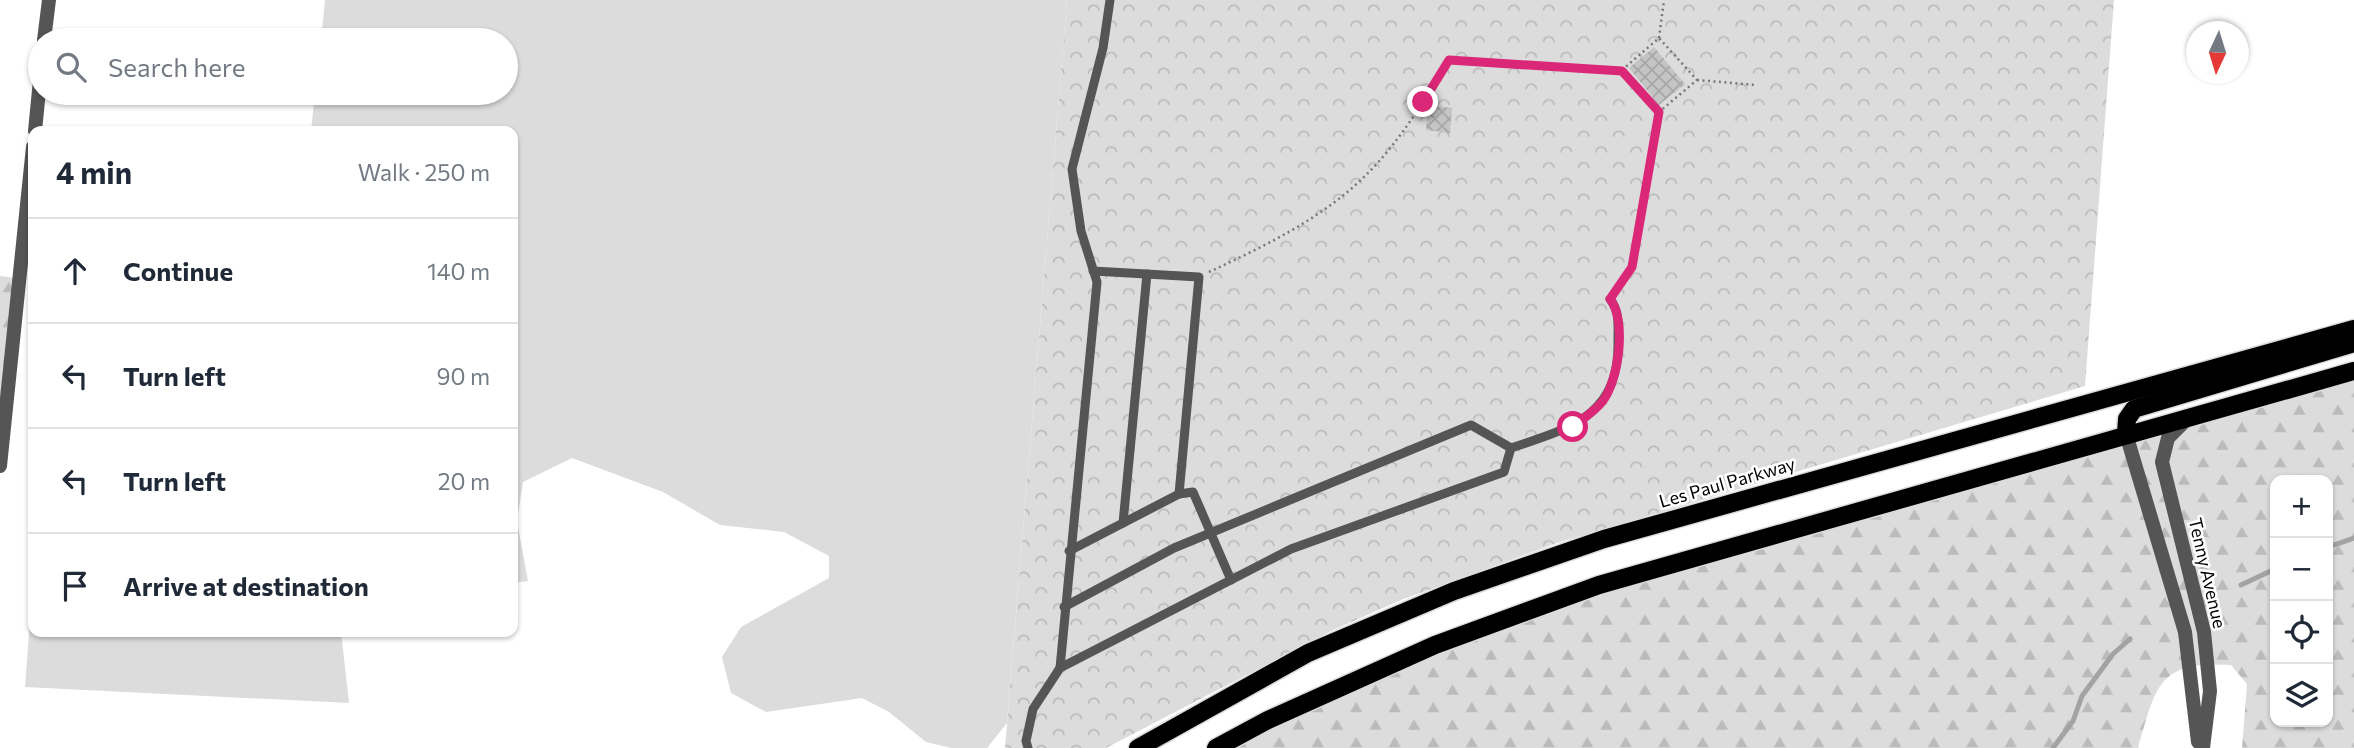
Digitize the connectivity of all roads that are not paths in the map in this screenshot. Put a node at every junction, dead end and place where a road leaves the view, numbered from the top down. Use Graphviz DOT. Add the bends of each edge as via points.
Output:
graph roads {
  1 [pos="48,0"];
  2 [pos="1110,0"];
  3 [pos="45,28"];
  4 [pos="38,105"];
  5 [pos="35,126"];
  6 [pos="28,195"];
  7 [pos="1094,271"];
  8 [pos="1147,274"];
  9 [pos="1610,299"];
  10 [pos="2354,329"];
  11 [pos="2354,343"];
  12 [pos="2354,370"];
  13 [pos="2189,417"];
  14 [pos="2126,434"];
  15 [pos="1511,447"];
  16 [pos="0,466"];
  17 [pos="1179,494"];
  18 [pos="1123,523"];
  19 [pos="1210,533"];
  20 [pos="1069,551"];
  21 [pos="1231,580"];
  22 [pos="1064,607"];
  23 [pos="1060,668"];
  24 [pos="1028,748"];
  25 [pos="1138,748"];
  26 [pos="1216,748"];
  27 [pos="2201,748"];
  1 -- 3 [label="street"];
  2 -- 7 [label="lane" via="1103,48 1072,169 1081,231"];
  4 -- 5 [label="street"];
  6 -- 16 [label="street"];
  7 -- 8 [label="lane"];
  7 -- 20 [label="lane" via="1097,282"];
  8 -- 17 [label="lane" via="1199,277"];
  8 -- 18 [label="lane"];
  9 -- 15 [label="lane" via="1617,309 1618,361 1603,401 1573,427"];
  10 -- 25 [label="main road, Les Paul Parkway" via="1604,538 1454,591 1308,653"];
  11 -- 14 [label="main road" via="2134,409 2127,419"];
  12 -- 13 [label="main road"];
  13 -- 14 [label="main road"];
  13 -- 27 [label="street, Tenny Avenue" via="2168,439 2162,463 2204,632 2210,691"];
  14 -- 26 [label="main road" via="1599,584 1435,645"];
  14 -- 27 [label="street, Tenny Avenue" via="2185,632"];
  15 -- 19 [label="lane" via="1471,425"];
  15 -- 21 [label="lane" via="1504,472 1291,549"];
  17 -- 18 [label="lane"];
  17 -- 19 [label="lane" via="1193,492"];
  18 -- 20 [label="lane"];
  19 -- 21 [label="lane"];
  19 -- 22 [label="lane"];
  20 -- 22 [label="lane"];
  21 -- 23 [label="lane"];
  22 -- 23 [label="lane"];
  23 -- 24 [label="lane" via="1033,709"];
}
